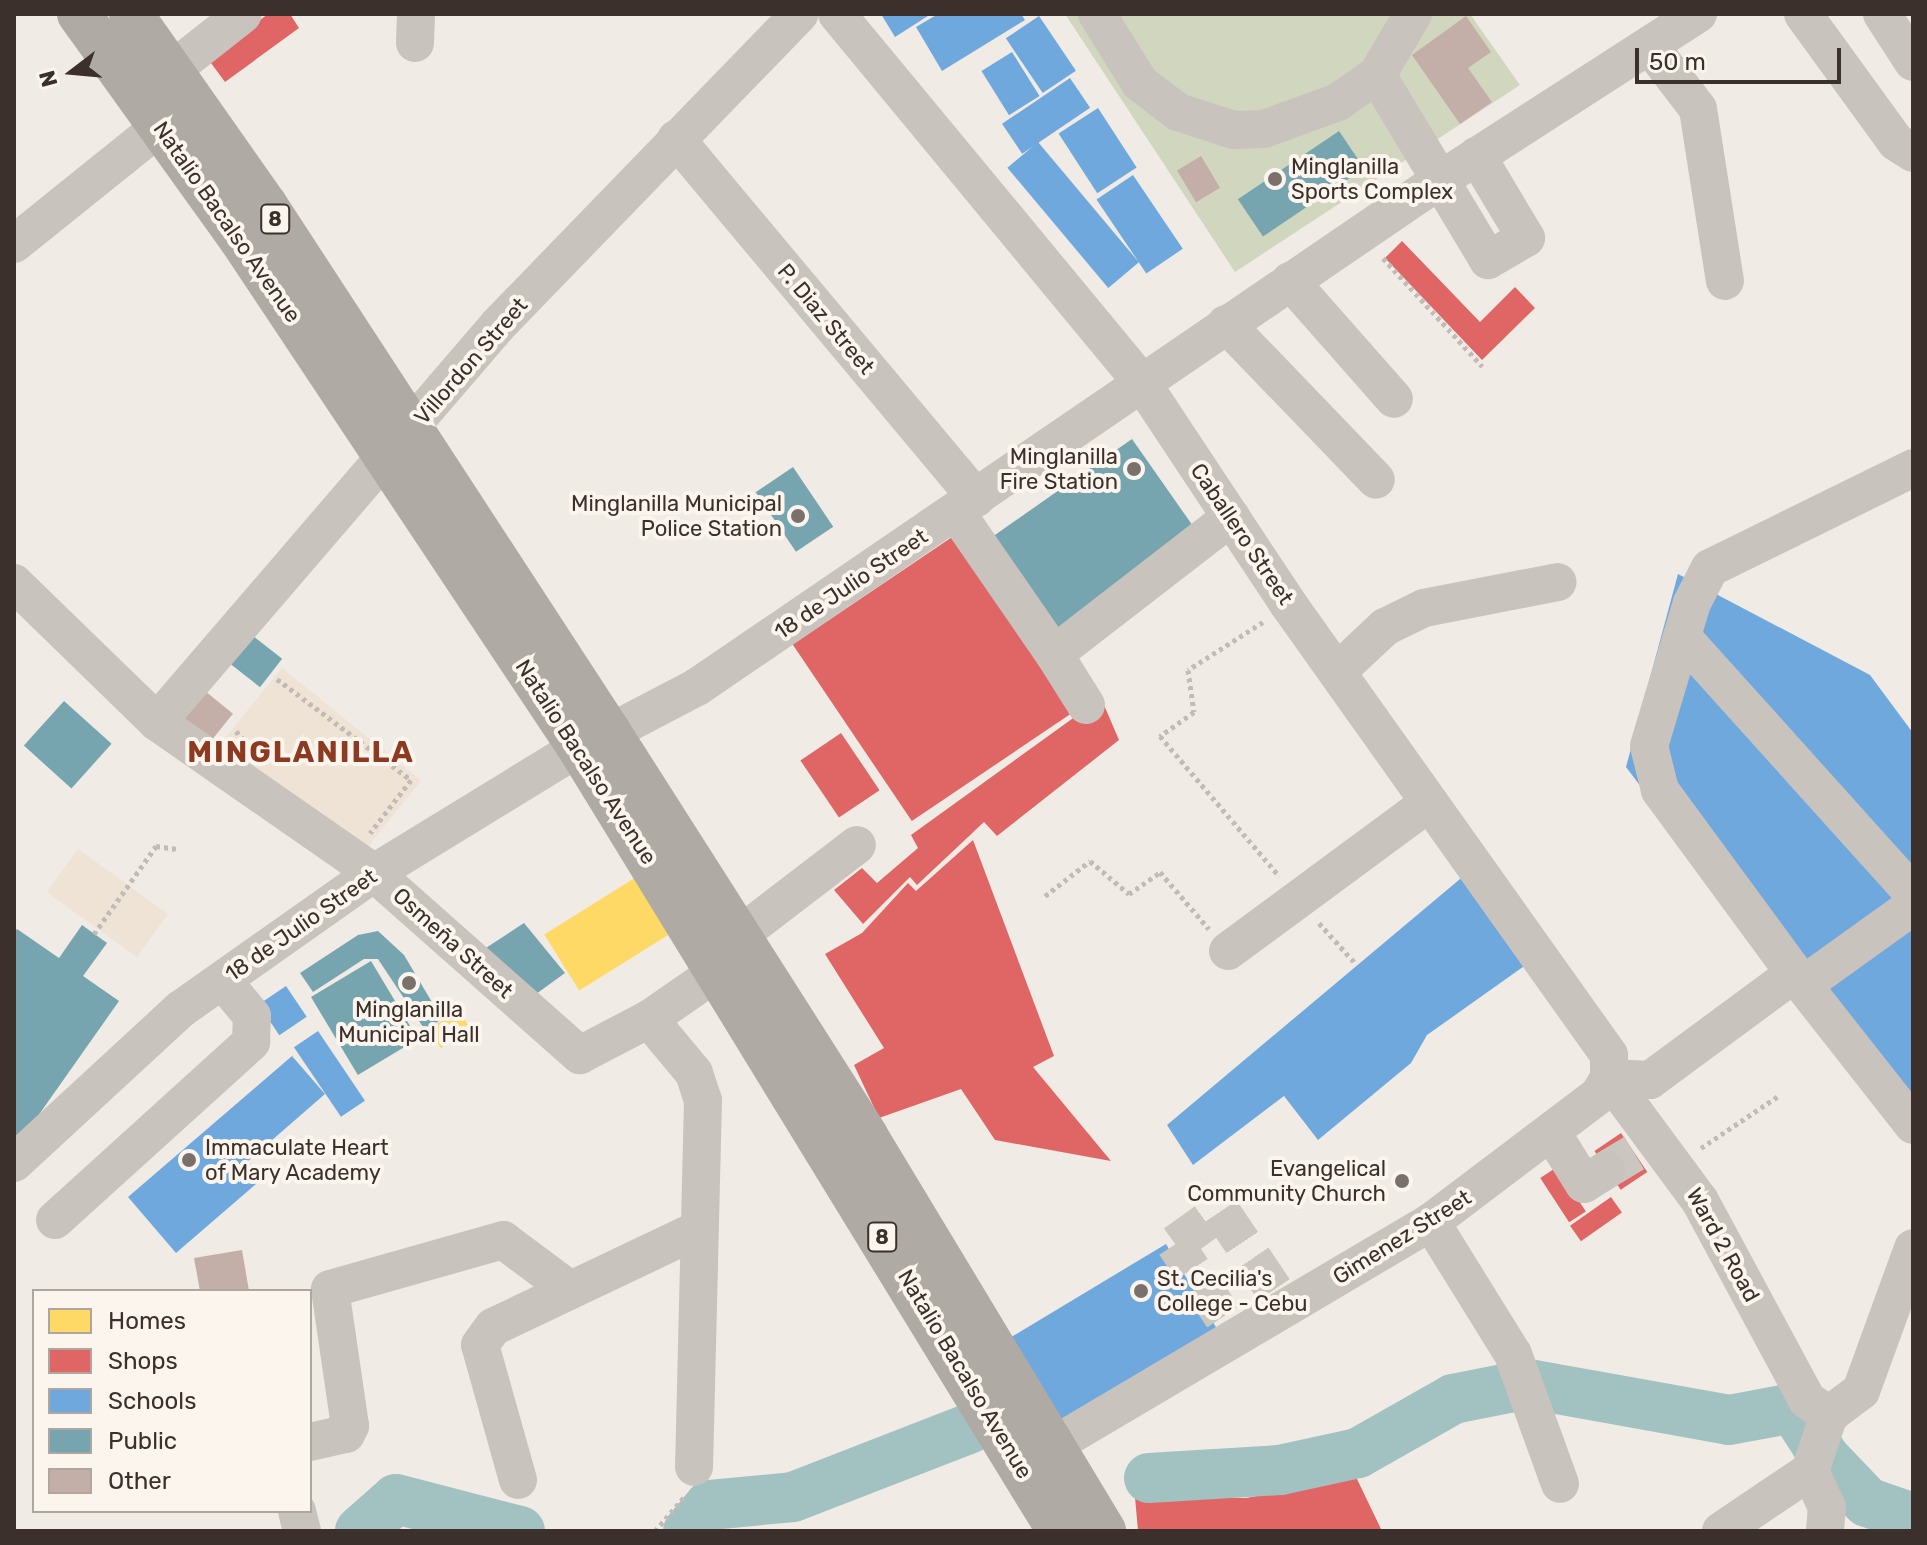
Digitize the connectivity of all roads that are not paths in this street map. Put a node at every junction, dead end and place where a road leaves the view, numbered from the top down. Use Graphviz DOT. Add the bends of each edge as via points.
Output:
graph roads {
  1 [pos="79,14"];
  2 [pos="131,14"];
  3 [pos="242,14"];
  4 [pos="799,14"];
  5 [pos="837,14"];
  6 [pos="1097,14"];
  7 [pos="1413,14"];
  8 [pos="1698,14"];
  9 [pos="1803,14"];
  10 [pos="1882,14"];
  11 [pos="1650,46"];
  12 [pos="1913,62"];
  13 [pos="172,70"];
  14 [pos="1377,75"];
  15 [pos="161,126"];
  16 [pos="676,139"];
  17 [pos="1913,153"];
  18 [pos="1477,156"];
  19 [pos="1440,180"];
  20 [pos="14,244"];
  21 [pos="1290,281"];
  22 [pos="1725,281"];
  23 [pos="1226,324"];
  24 [pos="1142,383"];
  25 [pos="1394,399"];
  26 [pos="399,442"];
  27 [pos="1913,468"];
  28 [pos="1376,480"];
  29 [pos="966,505"];
  30 [pos="1231,517"];
  31 [pos="1558,582"];
  32 [pos="14,583"];
  33 [pos="1683,638"];
  34 [pos="1054,654"];
  35 [pos="1345,665"];
  36 [pos="1086,705"];
  37 [pos="157,722"];
  38 [pos="594,740"];
  39 [pos="1429,803"];
  40 [pos="857,845"];
  41 [pos="374,873"];
  42 [pos="1913,893"];
  43 [pos="1913,906"];
  44 [pos="1228,951"];
  45 [pos="727,954"];
  46 [pos="223,981"];
  47 [pos="1792,985"];
  48 [pos="649,1019"];
  49 [pos="1609,1078"];
  50 [pos="1913,1125"];
  51 [pos="1552,1133"];
  52 [pos="1644,1156"];
  53 [pos="14,1163"];
  54 [pos="55,1220"];
  55 [pos="1431,1222"];
  56 [pos="695,1231"];
  57 [pos="1913,1248"];
  58 [pos="566,1287"];
  59 [pos="312,1442"];
  60 [pos="1820,1445"];
  61 [pos="1052,1446"];
  62 [pos="694,1467"];
  63 [pos="518,1480"];
  64 [pos="1560,1484"];
  65 [pos="1059,1531"];
  66 [pos="1104,1531"];
  67 [pos="1721,1531"];
  68 [pos="1825,1531"];
  1 -- 15 [label="highway, Natalio Bacalso Avenue / 8"];
  2 -- 13 [label="highway, Natalio Bacalso Avenue / 8"];
  3 -- 13 [label="street"];
  4 -- 16 [label="street, Villordon Street"];
  5 -- 24 [label="street, Caballero Street"];
  6 -- 14 [label="street" via="1140,83 1205,125 1264,129 1338,102"];
  7 -- 14 [label="street"];
  8 -- 11 [label="street, 18 de Julio Street"];
  9 -- 17 [label="street" via="1896,142"];
  10 -- 12 [label="street"];
  11 -- 18 [label="street, 18 de Julio Street"];
  11 -- 22 [label="street" via="1698,109"];
  13 -- 26 [label="highway, Natalio Bacalso Avenue / 8"];
  14 -- 19 [label="street"];
  15 -- 20 [label="street"];
  15 -- 26 [label="highway, Natalio Bacalso Avenue / 8"];
  16 -- 26 [label="street, Villordon Street" via="498,325"];
  16 -- 29 [label="street, P. Diaz Street"];
  18 -- 19 [label="street, 18 de Julio Street"];
  18 -- 19 [label="street" via="1526,238 1488,260"];
  19 -- 21 [label="street, 18 de Julio Street"];
  21 -- 23 [label="street, 18 de Julio Street"];
  21 -- 25 [label="street"];
  23 -- 24 [label="street, 18 de Julio Street"];
  23 -- 28 [label="street"];
  24 -- 29 [label="street, 18 de Julio Street"];
  24 -- 30 [label="street, Caballero Street"];
  26 -- 37 [label="street, Villordon Street"];
  26 -- 38 [label="highway, Natalio Bacalso Avenue / 8"];
  27 -- 33 [label="street" via="1710,568"];
  29 -- 34 [label="street, P. Diaz Street"];
  29 -- 38 [label="street, 18 de Julio Street" via="697,687"];
  30 -- 34 [label="street"];
  30 -- 35 [label="street, Caballero Street" via="1298,617"];
  31 -- 35 [label="street" via="1424,608 1385,627"];
  32 -- 37 [label="street, Osmeña Street"];
  33 -- 42 [label="street"];
  33 -- 47 [label="street" via="1649,746 1653,775"];
  34 -- 36 [label="street, P. Diaz Street"];
  35 -- 39 [label="street, Caballero Street"];
  37 -- 41 [label="street, Osmeña Street"];
  38 -- 41 [label="street, 18 de Julio Street"];
  38 -- 45 [label="highway, Natalio Bacalso Avenue / 8"];
  39 -- 44 [label="street"];
  39 -- 49 [label="street, Caballero Street" via="1609,1055"];
  40 -- 45 [label="street, Osmeña Street"];
  41 -- 46 [label="street, 18 de Julio Street"];
  41 -- 48 [label="street, Osmeña Street" via="580,1055"];
  43 -- 47 [label="street"];
  45 -- 48 [label="street, Osmeña Street"];
  45 -- 61 [label="highway, Natalio Bacalso Avenue / 8"];
  45 -- 65 [label="highway, Natalio Bacalso Avenue / 8"];
  46 -- 53 [label="street, 18 de Julio Street"];
  46 -- 54 [label="street" via="252,1016 251,1042"];
  47 -- 49 [label="street" via="1650,1080"];
  47 -- 50 [label="street"];
  48 -- 56 [label="street" via="694,1073 703,1100"];
  49 -- 51 [label="street, Gimenez Street"];
  49 -- 52 [label="street, Ward 2 Road"];
  51 -- 52 [label="street" via="1584,1184"];
  51 -- 55 [label="street, Gimenez Street"];
  52 -- 60 [label="street, Ward 2 Road" via="1799,1387"];
  55 -- 61 [label="street, Gimenez Street" via="1230,1328"];
  55 -- 64 [label="street" via="1525,1383"];
  56 -- 58 [label="street"];
  56 -- 62 [label="street"];
  57 -- 60 [label="street" via="1861,1391"];
  58 -- 59 [label="street" via="503,1240 330,1289 350,1426 346,1434"];
  58 -- 63 [label="street" via="493,1327 480,1345"];
  60 -- 67 [label="street"];
  60 -- 68 [label="street"];
  61 -- 66 [label="highway, Natalio Bacalso Avenue / 8"];
}
